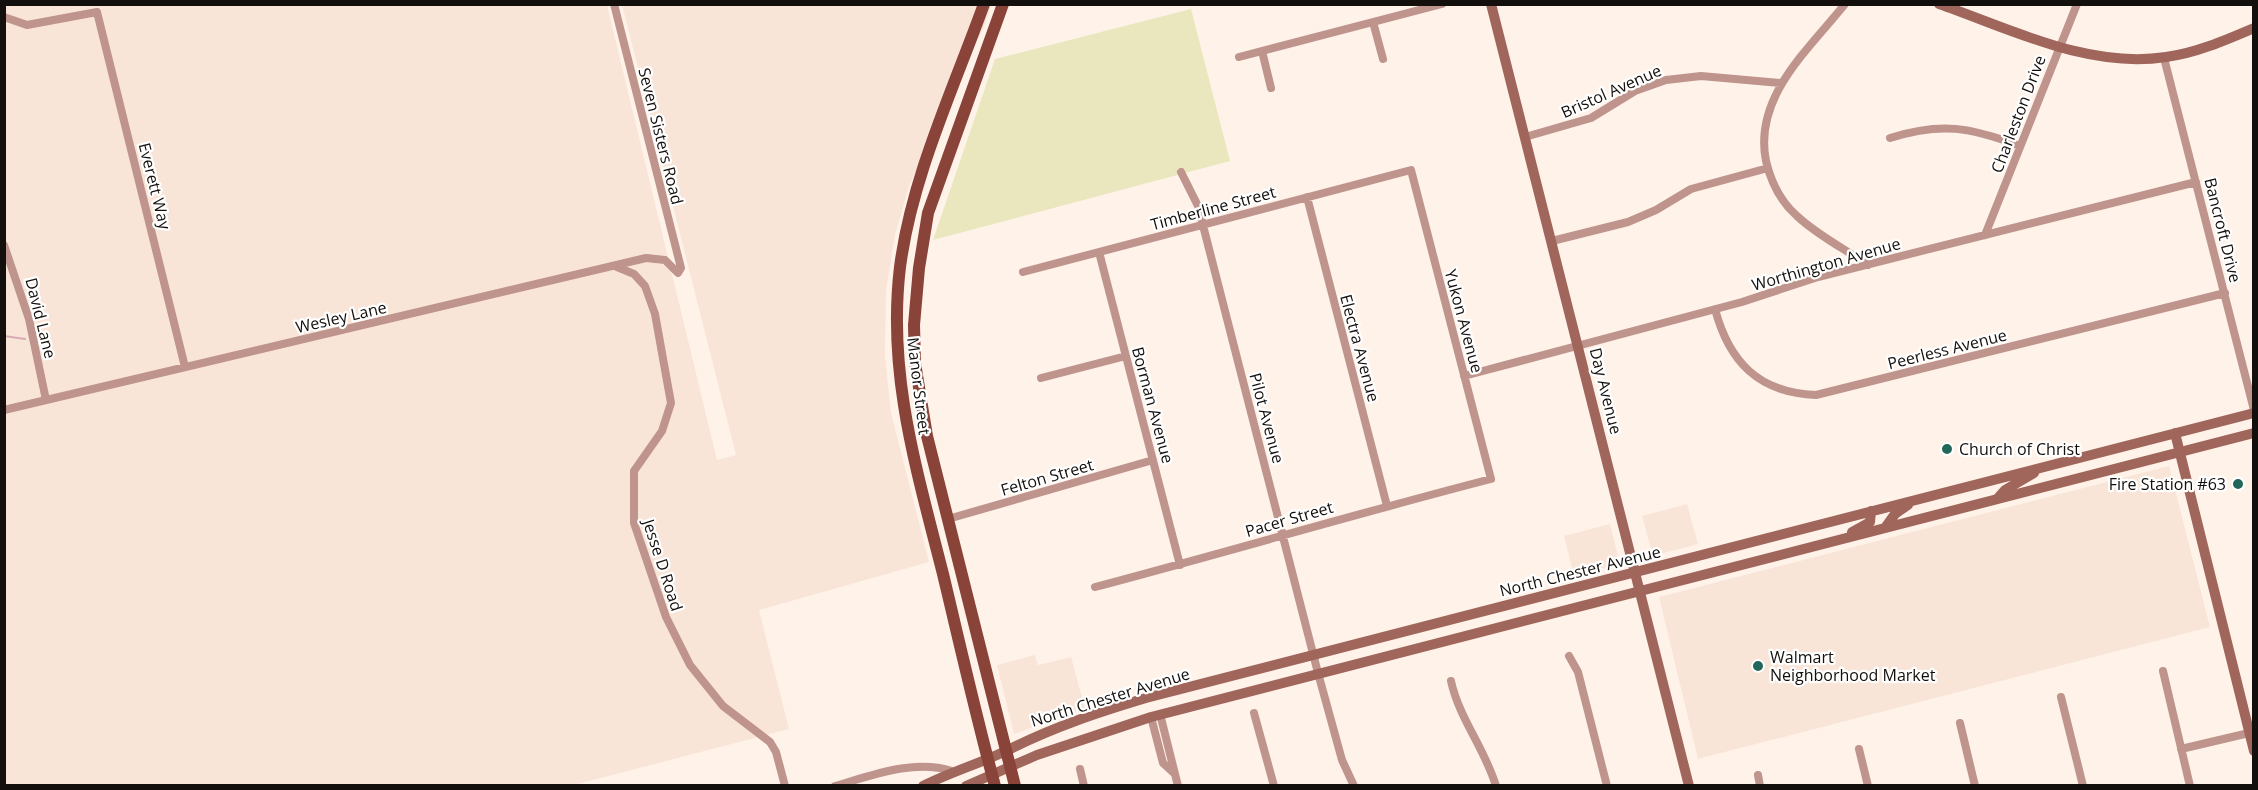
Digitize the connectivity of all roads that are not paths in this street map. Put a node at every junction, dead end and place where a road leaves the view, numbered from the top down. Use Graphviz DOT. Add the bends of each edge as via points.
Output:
graph roads {
  1 [pos="614,4"];
  2 [pos="984,4"];
  3 [pos="1003,4"];
  4 [pos="1442,4"];
  5 [pos="1491,4"];
  6 [pos="1845,4"];
  7 [pos="1939,4"];
  8 [pos="2077,4"];
  9 [pos="4,17"];
  10 [pos="1373,22"];
  11 [pos="2253,28"];
  12 [pos="2059,46"];
  13 [pos="1262,51"];
  14 [pos="1239,57"];
  15 [pos="2164,58"];
  16 [pos="1383,59"];
  17 [pos="1781,83"];
  18 [pos="1271,88"];
  19 [pos="1525,137"];
  20 [pos="1890,138"];
  21 [pos="2020,146"];
  22 [pos="1768,168"];
  23 [pos="1411,170"];
  24 [pos="1181,172"];
  25 [pos="2196,182"];
  26 [pos="1307,197"];
  27 [pos="1203,225"];
  28 [pos="1985,235"];
  29 [pos="1552,241"];
  30 [pos="4,245"];
  31 [pos="1099,252"];
  32 [pos="1868,265"];
  33 [pos="617,267"];
  34 [pos="1023,272"];
  35 [pos="678,273"];
  36 [pos="2225,293"];
  37 [pos="1715,309"];
  38 [pos="1579,345"];
  39 [pos="1126,356"];
  40 [pos="185,367"];
  41 [pos="1464,376"];
  42 [pos="1041,378"];
  43 [pos="46,400"];
  44 [pos="4,410"];
  45 [pos="2253,412"];
  46 [pos="2175,433"];
  47 [pos="2253,433"];
  48 [pos="2180,452"];
  49 [pos="1153,460"];
  50 [pos="2045,467"];
  51 [pos="1491,479"];
  52 [pos="1997,499"];
  53 [pos="1916,500"];
  54 [pos="1387,506"];
  55 [pos="1871,512"];
  56 [pos="948,519"];
  57 [pos="1885,528"];
  58 [pos="1283,533"];
  59 [pos="1833,541"];
  60 [pos="1180,564"];
  61 [pos="1636,572"];
  62 [pos="1095,587"];
  63 [pos="1641,590"];
  64 [pos="1314,655"];
  65 [pos="1569,656"];
  66 [pos="2163,671"];
  67 [pos="1318,673"];
  68 [pos="1452,681"];
  69 [pos="2061,697"];
  70 [pos="1254,713"];
  71 [pos="1156,715"];
  72 [pos="1960,723"];
  73 [pos="2249,733"];
  74 [pos="1859,749"];
  75 [pos="2181,749"];
  76 [pos="1007,750"];
  77 [pos="2253,751"];
  78 [pos="988,758"];
  79 [pos="1011,768"];
  80 [pos="1080,769"];
  81 [pos="952,771"];
  82 [pos="1758,775"];
  83 [pos="993,781"];
  84 [pos="785,786"];
  85 [pos="835,786"];
  86 [pos="923,786"];
  87 [pos="966,786"];
  88 [pos="1015,786"];
  89 [pos="1084,786"];
  90 [pos="1178,786"];
  91 [pos="1274,786"];
  92 [pos="1354,786"];
  93 [pos="1496,786"];
  94 [pos="1608,786"];
  95 [pos="1689,786"];
  96 [pos="1760,786"];
  97 [pos="1868,786"];
  98 [pos="1975,786"];
  99 [pos="2083,786"];
  100 [pos="2190,786"];
  1 -- 35 [label="street, Seven Sisters Road" via="681,268"];
  2 -- 78 [label="main road, Manor Street" via="924,167 901,266 896,325 897,365 909,440"];
  3 -- 56 [label="main road, Manor Street" via="928,213 919,268 915,363 927,436"];
  4 -- 10 [label="street"];
  5 -- 19 [label="main road, Day Avenue"];
  6 -- 17 [label="street"];
  7 -- 12 [label="main road"];
  8 -- 12 [label="street, Charleston Drive"];
  9 -- 40 [label="street, Everett Way" via="27,25 97,12"];
  10 -- 13 [label="street"];
  10 -- 16 [label="street"];
  11 -- 15 [label="main road"];
  12 -- 15 [label="main road" via="2120,59"];
  12 -- 21 [label="street, Charleston Drive"];
  13 -- 14 [label="street"];
  13 -- 18 [label="street"];
  15 -- 25 [label="street, Bancroft Drive"];
  17 -- 19 [label="street, Bristol Avenue" via="1701,76 1666,80 1635,91 1591,118"];
  17 -- 22 [label="street" via="1765,126"];
  19 -- 29 [label="main road, Day Avenue"];
  20 -- 21 [label="street" via="1918,129 1954,127"];
  21 -- 28 [label="street, Charleston Drive"];
  22 -- 29 [label="street" via="1698,187 1628,222"];
  22 -- 32 [label="street" via="1776,190 1795,214"];
  23 -- 26 [label="street, Timberline Street"];
  23 -- 41 [label="street, Yukon Avenue"];
  24 -- 27 [label="street, Pilot Avenue"];
  25 -- 28 [label="street, Worthington Avenue"];
  25 -- 36 [label="street, Bancroft Drive"];
  26 -- 27 [label="street, Timberline Street"];
  26 -- 54 [label="street, Electra Avenue"];
  27 -- 31 [label="street, Timberline Street"];
  27 -- 58 [label="street, Pilot Avenue"];
  28 -- 32 [label="street, Worthington Avenue"];
  29 -- 38 [label="main road, Day Avenue"];
  30 -- 43 [label="street, David Lane" via="29,319"];
  31 -- 34 [label="street, Timberline Street"];
  31 -- 39 [label="street, Borman Avenue"];
  32 -- 37 [label="street, Worthington Avenue"];
  33 -- 35 [label="street, Wesley Lane" via="652,258 665,260"];
  33 -- 40 [label="street, Wesley Lane"];
  33 -- 84 [label="street, Jesse D Road" via="634,274 645,286 655,314 671,403 662,431 634,471 634,523 666,617 690,665 723,706 770,742"];
  36 -- 37 [label="street, Peerless Avenue" via="1816,395 1786,391 1750,373 1725,340"];
  36 -- 45 [label="street, Bancroft Drive"];
  37 -- 38 [label="street, Worthington Avenue"];
  38 -- 41 [label="street, Worthington Avenue"];
  38 -- 61 [label="main road, Day Avenue"];
  39 -- 42 [label="street"];
  39 -- 49 [label="street, Borman Avenue"];
  40 -- 43 [label="street, Wesley Lane"];
  41 -- 51 [label="street, Yukon Avenue"];
  43 -- 44 [label="street, Wesley Lane"];
  45 -- 46 [label="main road, North Chester Avenue"];
  46 -- 48 [label="main road"];
  46 -- 50 [label="main road, North Chester Avenue"];
  47 -- 48 [label="main road, North Chester Avenue"];
  48 -- 52 [label="main road, North Chester Avenue"];
  48 -- 73 [label="main road"];
  49 -- 56 [label="street, Felton Street"];
  49 -- 60 [label="street, Borman Avenue"];
  50 -- 52 [label="main road" via="2005,490"];
  50 -- 53 [label="main road, North Chester Avenue"];
  51 -- 54 [label="street, Pacer Street"];
  52 -- 57 [label="main road, North Chester Avenue"];
  53 -- 55 [label="main road, North Chester Avenue"];
  53 -- 57 [label="main road" via="1895,514"];
  54 -- 58 [label="street, Pacer Street"];
  55 -- 59 [label="main road" via="1870,522"];
  55 -- 61 [label="main road, North Chester Avenue"];
  56 -- 76 [label="main road, Manor Street"];
  57 -- 59 [label="main road, North Chester Avenue"];
  58 -- 60 [label="street, Pacer Street"];
  58 -- 64 [label="street, Pilot Avenue"];
  59 -- 63 [label="main road, North Chester Avenue"];
  60 -- 62 [label="street, Pacer Street"];
  61 -- 63 [label="main road, Day Avenue"];
  61 -- 64 [label="main road, North Chester Avenue"];
  63 -- 67 [label="main road, North Chester Avenue"];
  63 -- 95 [label="main road, Day Avenue"];
  64 -- 67 [label="street, Pilot Avenue"];
  64 -- 76 [label="main road, North Chester Avenue" via="1107,710 1030,737"];
  65 -- 94 [label="street" via="1578,672"];
  66 -- 75 [label="street"];
  67 -- 71 [label="main road, North Chester Avenue"];
  67 -- 92 [label="street, Pilot Avenue" via="1342,760"];
  68 -- 93 [label="street" via="1455,699"];
  69 -- 99 [label="street"];
  70 -- 91 [label="street"];
  71 -- 79 [label="main road, North Chester Avenue" via="1056,748"];
  71 -- 90 [label="street" via="1163,763 1175,774"];
  72 -- 98 [label="street"];
  73 -- 75 [label="street"];
  73 -- 77 [label="main road"];
  74 -- 97 [label="street"];
  75 -- 100 [label="street"];
  76 -- 78 [label="main road, North Chester Avenue"];
  76 -- 79 [label="main road, Manor Street"];
  78 -- 81 [label="main road, North Chester Avenue"];
  78 -- 83 [label="main road, Manor Street"];
  79 -- 83 [label="main road, North Chester Avenue"];
  79 -- 88 [label="main road, Manor Street"];
  80 -- 89 [label="street"];
  81 -- 85 [label="street" via="936,766 912,767"];
  81 -- 86 [label="main road, North Chester Avenue"];
  82 -- 96 [label="street"];
  83 -- 87 [label="main road, North Chester Avenue"];
}
